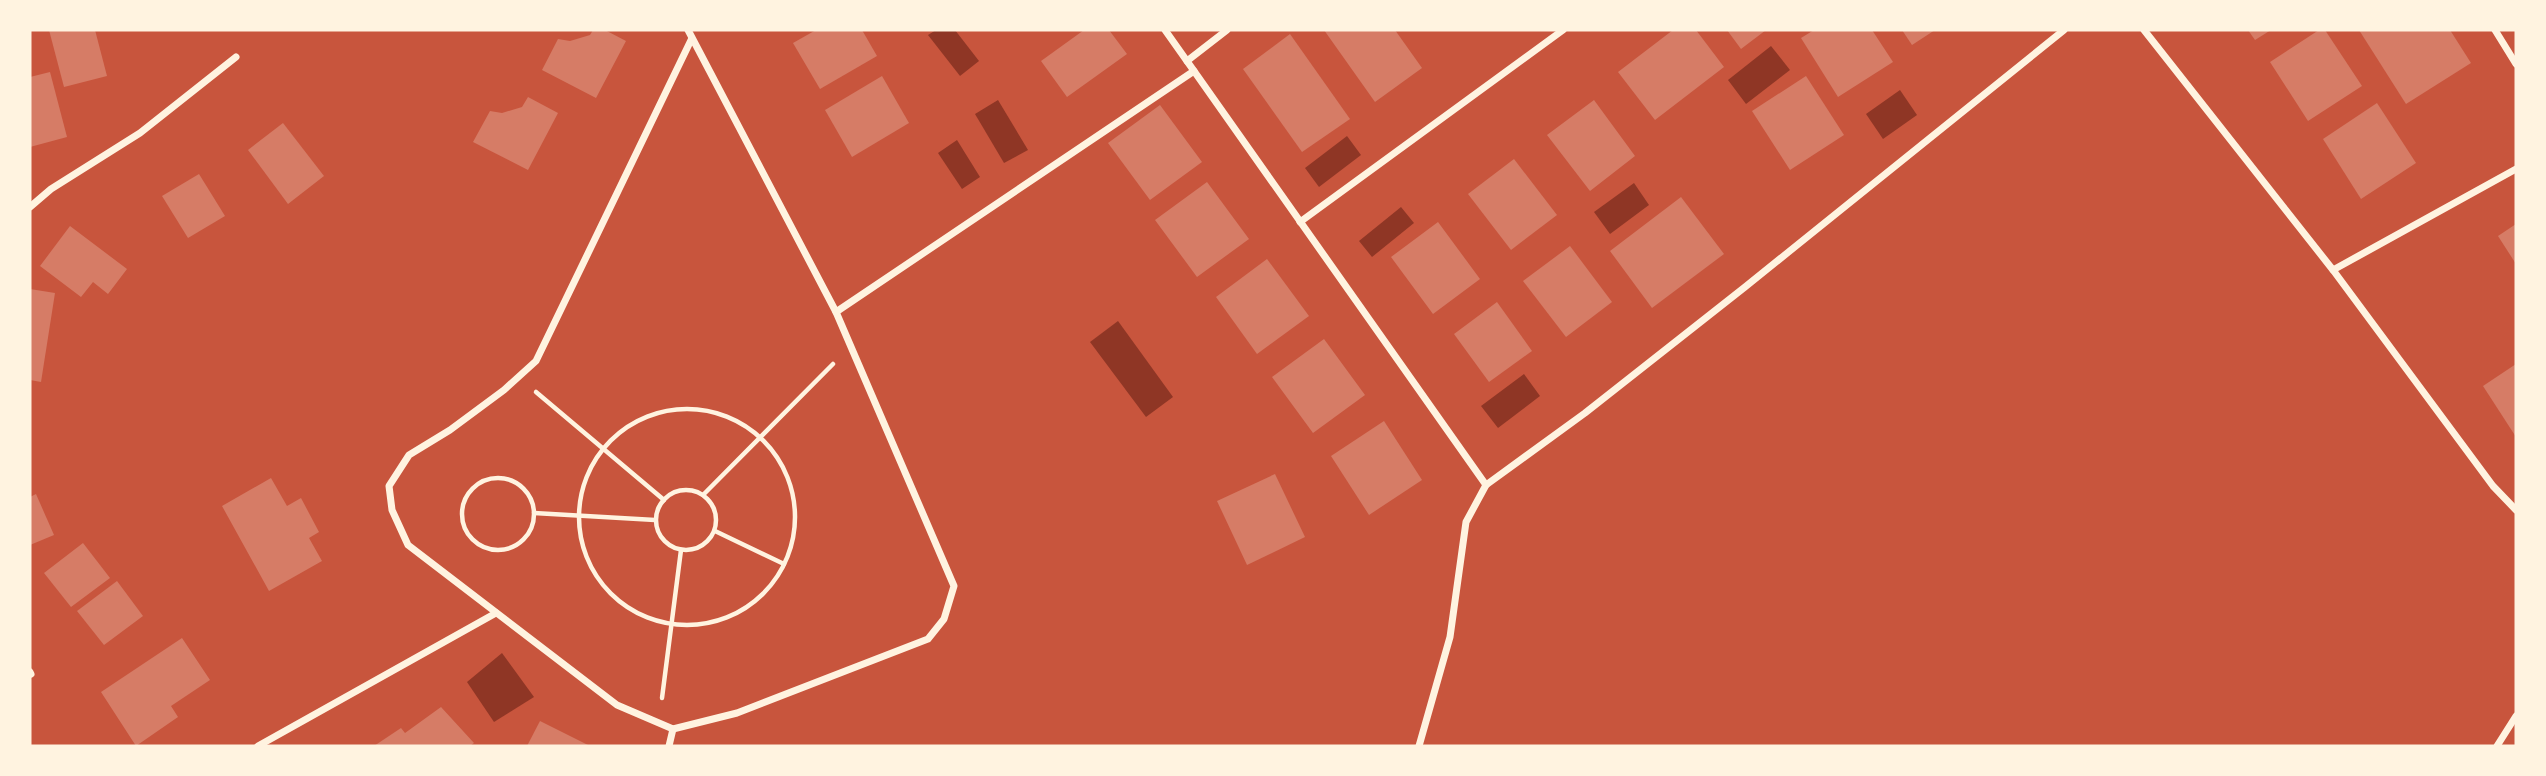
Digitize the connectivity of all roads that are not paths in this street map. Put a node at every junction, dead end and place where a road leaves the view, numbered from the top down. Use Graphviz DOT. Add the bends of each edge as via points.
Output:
graph roads {
  1 [pos="1165,30"];
  2 [pos="1227,30"];
  3 [pos="1563,30"];
  4 [pos="2064,30"];
  5 [pos="2144,30"];
  6 [pos="2495,30"];
  7 [pos="690,34"];
  8 [pos="236,57"];
  9 [pos="1187,61"];
  10 [pos="2516,64"];
  11 [pos="1194,71"];
  12 [pos="2516,169"];
  13 [pos="30,207"];
  14 [pos="1300,222"];
  15 [pos="2333,270"];
  16 [pos="836,312"];
  17 [pos="1486,485"];
  18 [pos="2516,510"];
  19 [pos="496,612"];
  20 [pos="2516,717"];
  21 [pos="673,729"];
  22 [pos="258,746"];
  23 [pos="669,746"];
  24 [pos="1419,746"];
  25 [pos="2497,746"];
  26 [pos="2503,746"];
  1 -- 9 [label="street"];
  2 -- 9 [label="street"];
  3 -- 14 [label="street"];
  4 -- 17 [label="street" via="1585,413"];
  5 -- 15 [label="street"];
  6 -- 10 [label="street"];
  7 -- 16 [label="street"];
  7 -- 19 [label="street" via="536,361 409,456 389,486 392,510 408,545"];
  8 -- 13 [label="street" via="139,132"];
  9 -- 11 [label="street"];
  11 -- 14 [label="street"];
  11 -- 16 [label="street"];
  12 -- 15 [label="street"];
  14 -- 17 [label="street"];
  15 -- 18 [label="street"];
  16 -- 21 [label="street" via="954,586 944,619 928,639 737,713"];
  17 -- 24 [label="street" via="1466,522 1450,637"];
  19 -- 21 [label="street" via="617,705"];
  19 -- 22 [label="street"];
  20 -- 25 [label="street"];
  20 -- 26 [label="street"];
  21 -- 23 [label="street"];
}
